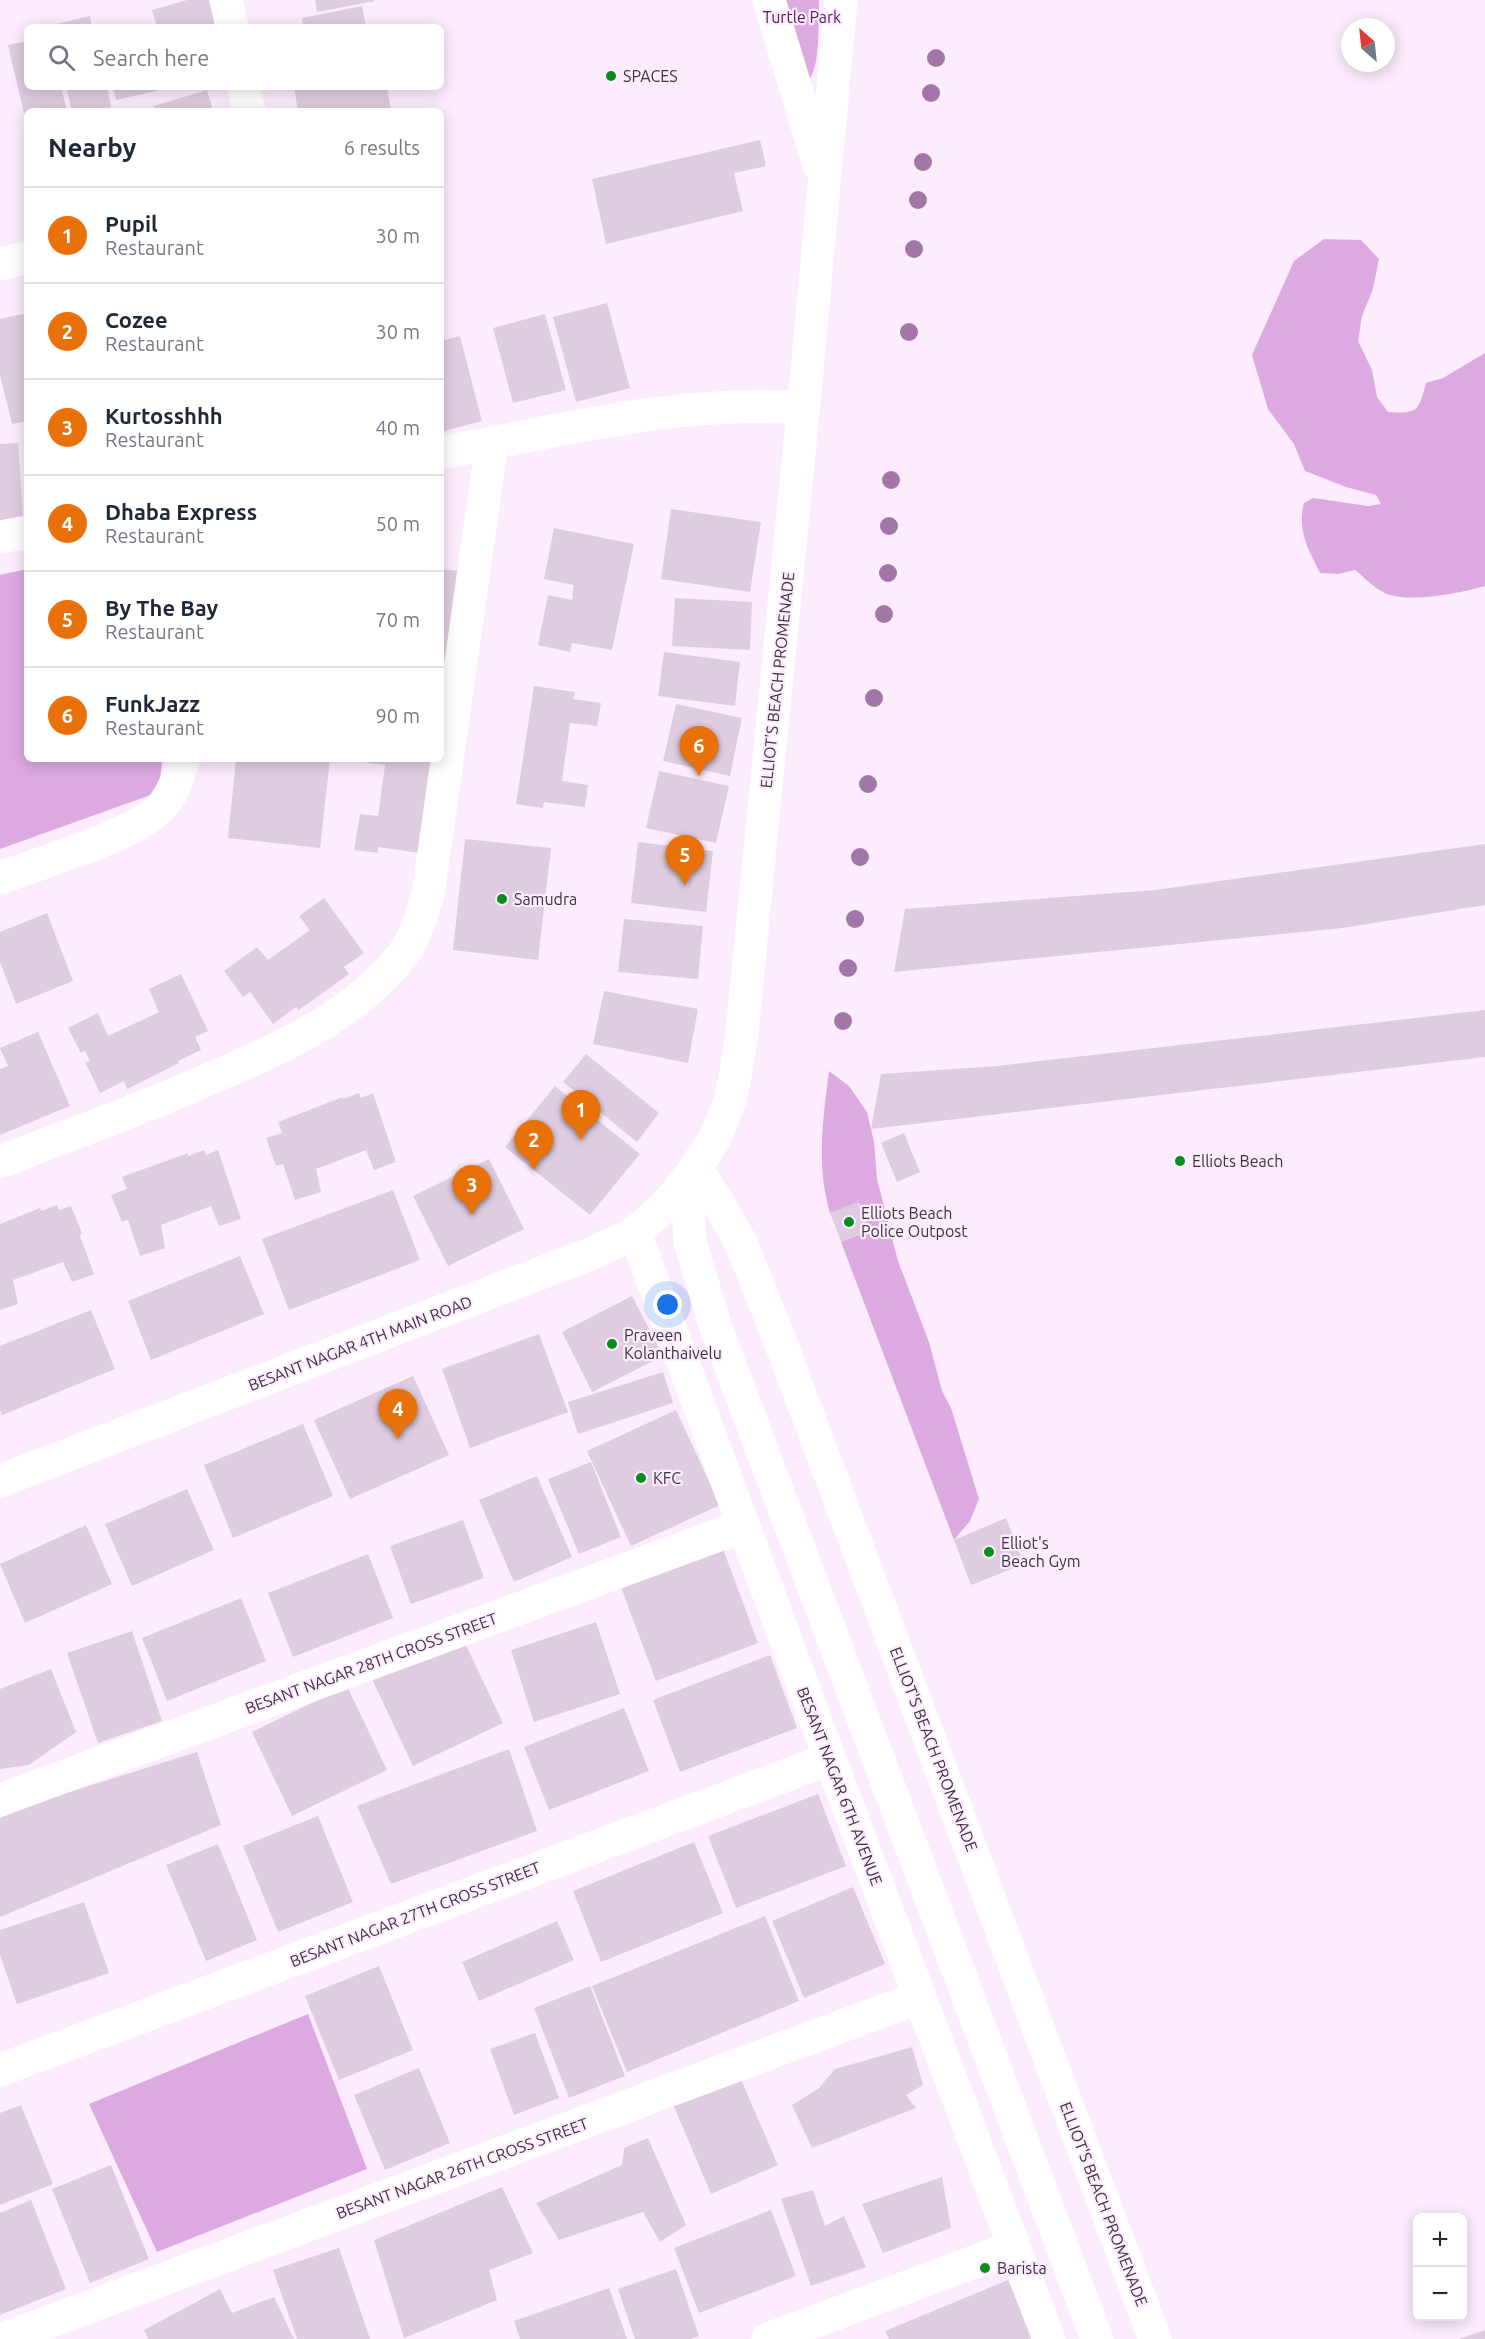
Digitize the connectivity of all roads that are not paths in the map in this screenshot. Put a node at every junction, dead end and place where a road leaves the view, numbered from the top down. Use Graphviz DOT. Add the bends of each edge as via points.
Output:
graph roads {
  1 [pos="226,0"];
  2 [pos="769,0"];
  3 [pos="841,0"];
  4 [pos="231,24"];
  5 [pos="245,90"];
  6 [pos="248,108"];
  7 [pos="824,181"];
  8 [pos="24,259"];
  9 [pos="0,264"];
  10 [pos="803,408"];
  11 [pos="492,443"];
  12 [pos="444,452"];
  13 [pos="24,533"];
  14 [pos="0,537"];
  15 [pos="182,762"];
  16 [pos="0,878"];
  17 [pos="0,1162"];
  18 [pos="695,1168"];
  19 [pos="635,1233"];
  20 [pos="0,1480"];
  21 [pos="743,1526"];
  22 [pos="830,1759"];
  23 [pos="0,1800"];
  24 [pos="920,1997"];
  25 [pos="0,2070"];
  26 [pos="1014,2247"];
  27 [pos="3,2339"];
  28 [pos="768,2339"];
  29 [pos="1049,2339"];
  30 [pos="1097,2339"];
  31 [pos="1155,2339"];
  1 -- 4 [label="street"];
  2 -- 7 [label="street, ELLIOT'S BEACH PROMENADE"];
  3 -- 7 [label="street, ELLIOT'S BEACH PROMENADE"];
  5 -- 6 [label="street"];
  7 -- 10 [label="street, ELLIOT'S BEACH PROMENADE"];
  8 -- 9 [label="street"];
  10 -- 11 [label="street" via="748,405 656,412"];
  10 -- 18 [label="street, ELLIOT'S BEACH PROMENADE" via="742,1032 729,1104 714,1140"];
  11 -- 12 [label="street"];
  11 -- 17 [label="street" via="432,875 405,952 367,991 301,1036 176,1094"];
  13 -- 14 [label="street"];
  15 -- 16 [label="street" via="177,783 162,806 131,828"];
  18 -- 19 [label="street, BESANT NAGAR 4TH MAIN ROAD" via="667,1204"];
  18 -- 30 [label="street, ELLIOT'S BEACH PROMENADE" via="688,1202 690,1242 716,1328"];
  18 -- 31 [label="street, ELLIOT'S BEACH PROMENADE" via="740,1241 776,1330"];
  19 -- 20 [label="street, BESANT NAGAR 4TH MAIN ROAD" via="565,1266"];
  19 -- 21 [label="street, BESANT NAGAR 6TH AVENUE"];
  21 -- 22 [label="street, BESANT NAGAR 6TH AVENUE"];
  21 -- 23 [label="street, BESANT NAGAR 28TH CROSS STREET"];
  22 -- 24 [label="street, BESANT NAGAR 6TH AVENUE"];
  22 -- 25 [label="street, BESANT NAGAR 27TH CROSS STREET"];
  24 -- 26 [label="street, BESANT NAGAR 6TH AVENUE"];
  24 -- 27 [label="street, BESANT NAGAR 26TH CROSS STREET"];
  26 -- 28 [label="street"];
  26 -- 29 [label="street, BESANT NAGAR 6TH AVENUE"];
}
